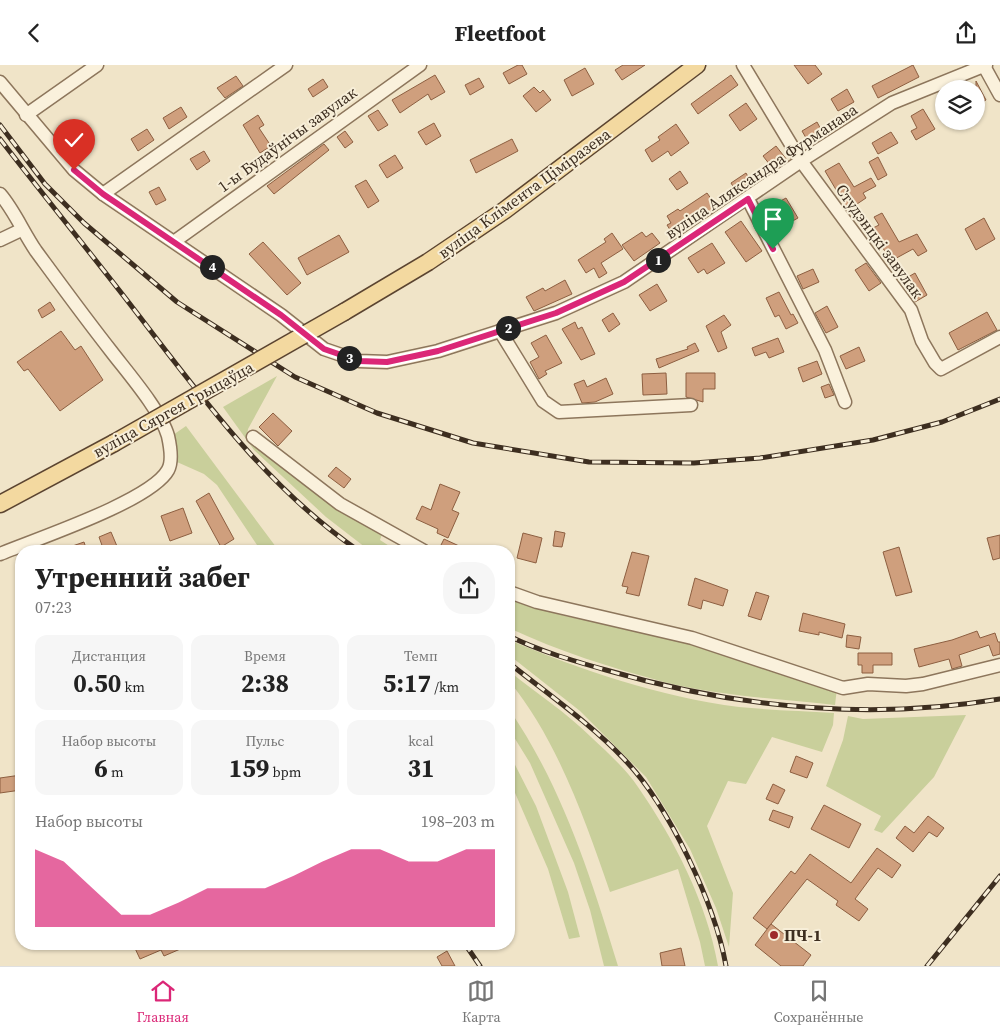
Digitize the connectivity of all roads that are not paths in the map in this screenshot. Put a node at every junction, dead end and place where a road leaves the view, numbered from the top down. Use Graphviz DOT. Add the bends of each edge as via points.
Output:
graph roads {
  1 [pos="97,65"];
  2 [pos="286,65"];
  3 [pos="420,65"];
  4 [pos="697,65"];
  5 [pos="743,65"];
  6 [pos="985,65"];
  7 [pos="0,82"];
  8 [pos="1000,95"];
  9 [pos="26,115"];
  10 [pos="801,161"];
  11 [pos="0,194"];
  12 [pos="103,194"];
  13 [pos="748,199"];
  14 [pos="21,231"];
  15 [pos="0,239"];
  16 [pos="175,241"];
  17 [pos="344,312"];
  18 [pos="500,331"];
  19 [pos="1000,337"];
  20 [pos="846,402"];
  21 [pos="691,405"];
  22 [pos="253,437"];
  23 [pos="0,504"];
  24 [pos="22,545"];
  25 [pos="413,545"];
  26 [pos="15,548"];
  27 [pos="0,554"];
  28 [pos="515,594"];
  29 [pos="1000,665"];
  1 -- 9 [label="street"];
  2 -- 12 [label="street"];
  3 -- 16 [label="street, 1-ы Будаўнічы завулак"];
  4 -- 17 [label="main road, вуліца Клімента Ціміразева" via="505,210 428,262"];
  5 -- 10 [label="street, Студэнцкі завулак"];
  6 -- 8 [label="street"];
  6 -- 10 [label="street, вуліца Аляксандра Фурманава" via="892,103"];
  7 -- 9 [label="street, вуліца Аляксандра Фурманава"];
  9 -- 12 [label="street, вуліца Аляксандра Фурманава" via="74,170"];
  10 -- 13 [label="street, вуліца Аляксандра Фурманава"];
  10 -- 19 [label="street, Студэнцкі завулак" via="911,310 922,341 941,369"];
  11 -- 14 [label="street" via="9,204"];
  12 -- 16 [label="street, вуліца Аляксандра Фурманава"];
  13 -- 18 [label="street, вуліца Аляксандра Фурманава" via="624,282 556,313"];
  13 -- 20 [label="street" via="825,350"];
  14 -- 15 [label="street"];
  14 -- 24 [label="street" via="145,395 168,435 171,458 168,470 121,505"];
  16 -- 18 [label="street, вуліца Аляксандра Фурманава" via="324,349 359,361 395,360 438,351"];
  17 -- 23 [label="main road, вуліца Сяргея Грыцаўца, bridge"];
  18 -- 21 [label="street" via="542,401 559,412"];
  22 -- 25 [label="street" via="340,504"];
  26 -- 27 [label="street"];
  28 -- 29 [label="street" via="692,638 843,688 868,684 923,684"];
}
